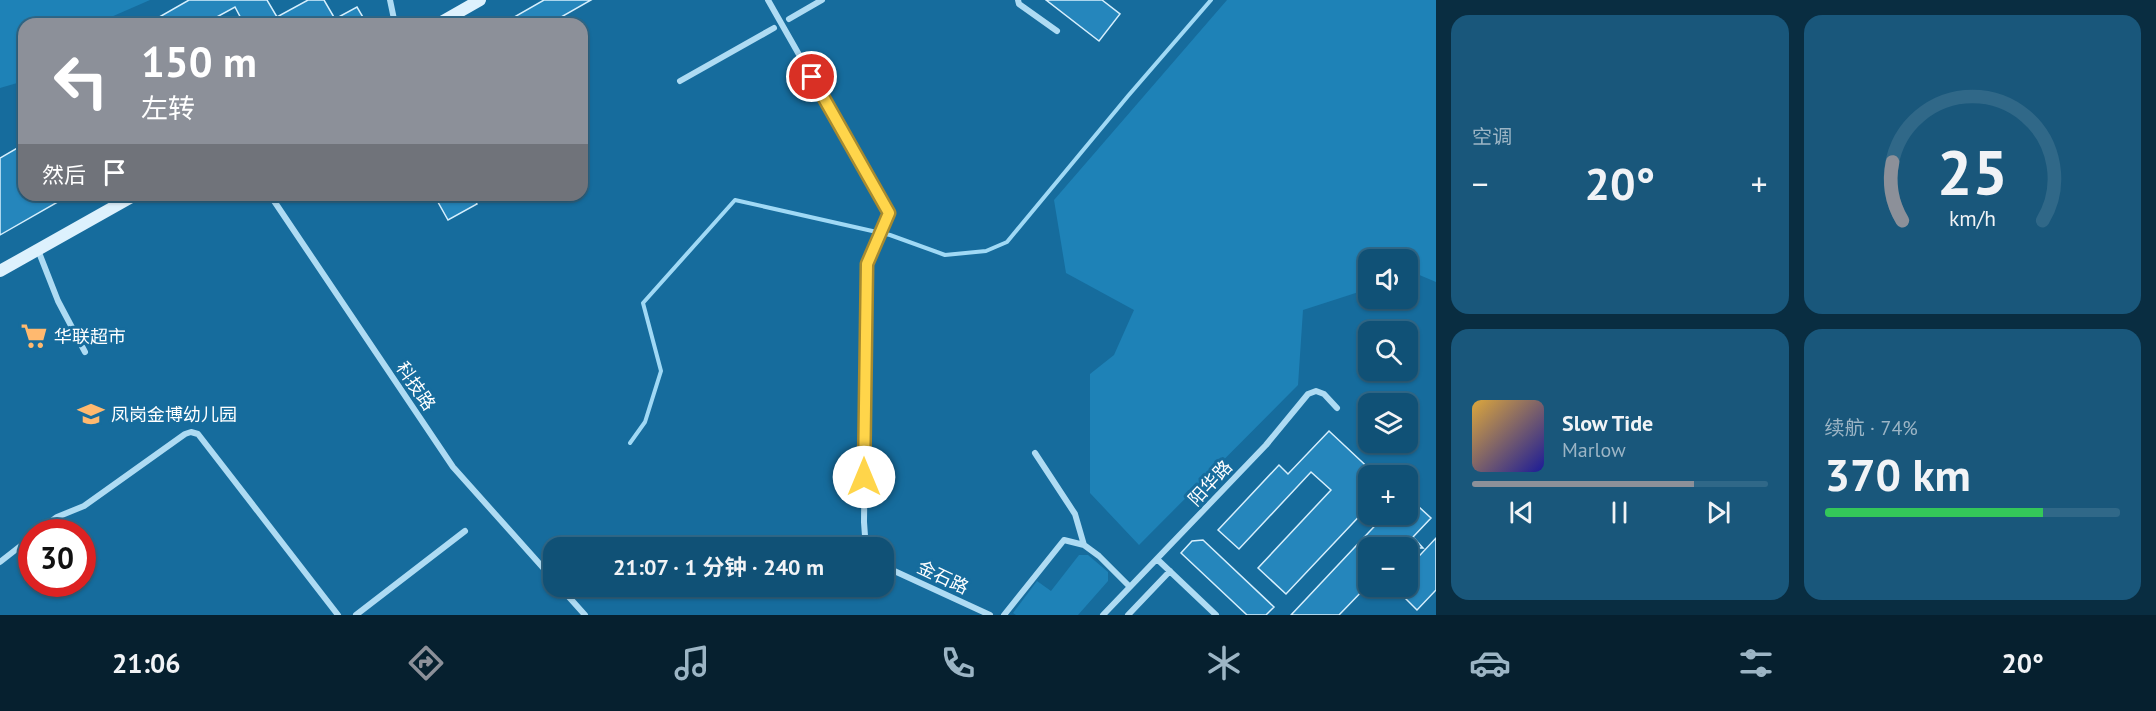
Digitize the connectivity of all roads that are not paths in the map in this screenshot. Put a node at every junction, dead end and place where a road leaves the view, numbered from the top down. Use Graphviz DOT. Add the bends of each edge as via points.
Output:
graph roads {
  1 [pos="390,0"];
  2 [pos="480,0"];
  3 [pos="768,0"];
  4 [pos="822,0"];
  5 [pos="1018,0"];
  6 [pos="394,18"];
  7 [pos="448,18"];
  8 [pos="789,19"];
  9 [pos="774,28"];
  10 [pos="1057,31"];
  11 [pos="680,81"];
  12 [pos="124,201"];
  13 [pos="274,201"];
  14 [pos="38,250"];
  15 [pos="0,271"];
  16 [pos="85,352"];
  17 [pos="1337,408"];
  18 [pos="1035,453"];
  19 [pos="53,519"];
  20 [pos="465,531"];
  21 [pos="865,537"];
  22 [pos="1084,545"];
  23 [pos="18,548"];
  24 [pos="1157,559"];
  25 [pos="0,562"];
  26 [pos="543,568"];
  27 [pos="894,569"];
  28 [pos="1170,572"];
  29 [pos="1130,587"];
  30 [pos="569,597"];
  31 [pos="338,615"];
  32 [pos="357,615"];
  33 [pos="585,615"];
  34 [pos="990,615"];
  35 [pos="1004,615"];
  36 [pos="1103,615"];
  37 [pos="1128,615"];
  38 [pos="1216,615"];
  1 -- 6 [label="street"];
  2 -- 7 [label="street"];
  3 -- 21 [label="street" via="889,213 867,264"];
  4 -- 8 [label="street"];
  5 -- 10 [label="street"];
  9 -- 11 [label="street"];
  12 -- 14 [label="street"];
  13 -- 26 [label="street, 科技路" via="453,467"];
  14 -- 15 [label="street"];
  14 -- 16 [label="street" via="58,301"];
  17 -- 24 [label="street, 阳华路" via="1324,394 1308,394 1266,445"];
  18 -- 22 [label="street" via="1075,514"];
  19 -- 31 [label="street" via="84,506 185,434 198,434"];
  20 -- 32 [label="street"];
  22 -- 29 [label="street"];
  22 -- 35 [label="street" via="1064,540"];
  23 -- 25 [label="street"];
  24 -- 28 [label="street"];
  24 -- 29 [label="street, 阳华路"];
  27 -- 34 [label="street, 金石路"];
  28 -- 37 [label="street"];
  28 -- 38 [label="street"];
  29 -- 36 [label="street, 阳华路"];
  30 -- 33 [label="street"];
}
